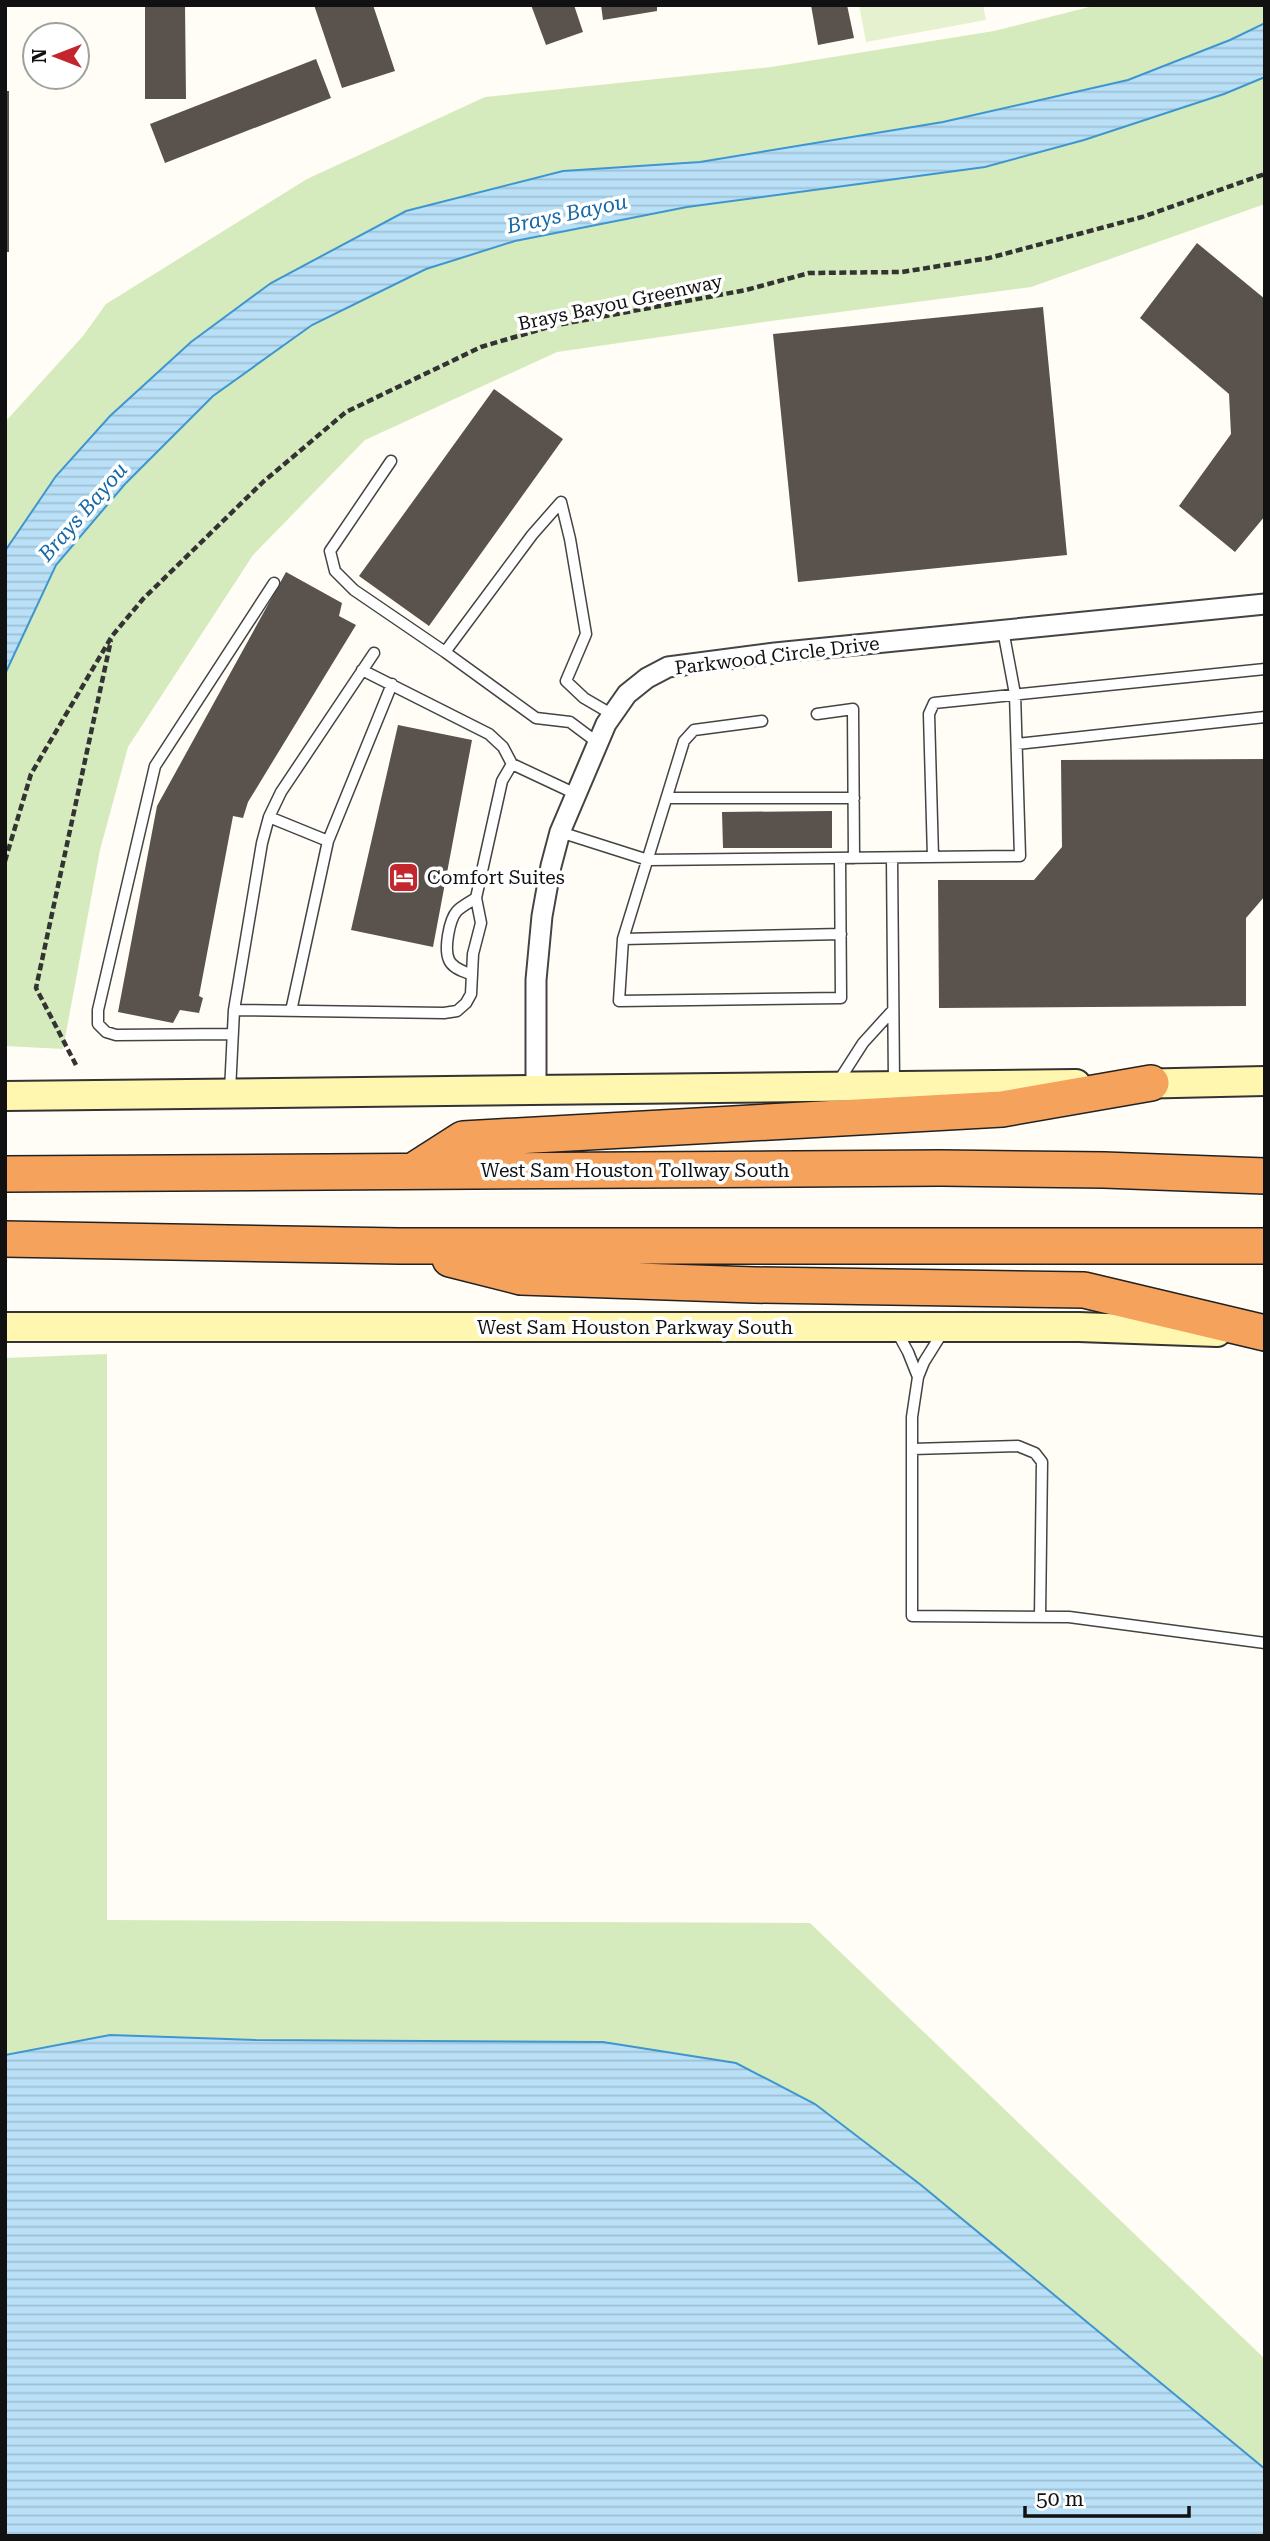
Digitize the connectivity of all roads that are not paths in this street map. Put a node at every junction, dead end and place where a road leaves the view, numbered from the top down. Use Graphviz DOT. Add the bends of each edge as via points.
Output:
graph roads {
  1 [pos="390,461"];
  2 [pos="274,583"];
  3 [pos="1265,604"];
  4 [pos="1003,631"];
  5 [pos="445,652"];
  6 [pos="374,653"];
  7 [pos="1265,669"];
  8 [pos="362,670"];
  9 [pos="392,684"];
  10 [pos="1015,694"];
  11 [pos="817,713"];
  12 [pos="612,715"];
  13 [pos="1265,717"];
  14 [pos="762,720"];
  15 [pos="598,743"];
  16 [pos="1017,744"];
  17 [pos="512,764"];
  18 [pos="576,794"];
  19 [pos="854,798"];
  20 [pos="667,799"];
  21 [pos="269,817"];
  22 [pos="560,832"];
  23 [pos="328,841"];
  24 [pos="933,857"];
  25 [pos="840,858"];
  26 [pos="854,858"];
  27 [pos="892,858"];
  28 [pos="648,860"];
  29 [pos="476,898"];
  30 [pos="841,934"];
  31 [pos="623,939"];
  32 [pos="472,975"];
  33 [pos="234,1010"];
  34 [pos="893,1010"];
  35 [pos="291,1011"];
  36 [pos="231,1034"];
  37 [pos="1265,1081"];
  38 [pos="1151,1083"];
  39 [pos="835,1087"];
  40 [pos="894,1087"];
  41 [pos="536,1091"];
  42 [pos="230,1094"];
  43 [pos="5,1096"];
  44 [pos="413,1171"];
  45 [pos="5,1174"];
  46 [pos="1265,1176"];
  47 [pos="5,1239"];
  48 [pos="399,1246"];
  49 [pos="1265,1246"];
  50 [pos="5,1327"];
  51 [pos="894,1327"];
  52 [pos="946,1327"];
  53 [pos="1265,1334"];
  54 [pos="918,1377"];
  55 [pos="912,1449"];
  56 [pos="1040,1617"];
  57 [pos="1265,1643"];
  1 -- 5 [label="lane" via="330,551 335,571 354,590"];
  2 -- 36 [label="lane" via="155,766 98,1010 98,1024 116,1035"];
  3 -- 4 [label="street, Parkwood Circle Drive"];
  4 -- 10 [label="lane"];
  4 -- 12 [label="street, Parkwood Circle Drive" via="668,667 627,694"];
  5 -- 12 [label="lane" via="561,502 586,634 566,681"];
  5 -- 15 [label="lane" via="536,718 570,722"];
  6 -- 8 [label="lane"];
  7 -- 10 [label="lane"];
  8 -- 9 [label="lane"];
  8 -- 21 [label="lane"];
  9 -- 17 [label="lane" via="489,734"];
  9 -- 23 [label="lane"];
  10 -- 16 [label="lane"];
  10 -- 24 [label="lane" via="934,703 929,713"];
  11 -- 19 [label="lane" via="853,709"];
  12 -- 15 [label="street, Parkwood Circle Drive"];
  13 -- 16 [label="lane"];
  14 -- 20 [label="lane" via="694,730 684,741"];
  15 -- 18 [label="street, Parkwood Circle Drive"];
  16 -- 24 [label="lane" via="1020,856"];
  17 -- 18 [label="lane"];
  17 -- 29 [label="lane" via="502,780"];
  18 -- 22 [label="street, Parkwood Circle Drive"];
  19 -- 20 [label="lane"];
  19 -- 26 [label="lane"];
  20 -- 28 [label="lane"];
  21 -- 23 [label="lane"];
  21 -- 33 [label="lane"];
  22 -- 28 [label="lane"];
  22 -- 41 [label="street, Parkwood Circle Drive" via="542,916 536,979"];
  23 -- 35 [label="lane"];
  24 -- 27 [label="lane"];
  25 -- 26 [label="lane"];
  25 -- 28 [label="lane"];
  25 -- 30 [label="lane"];
  26 -- 27 [label="lane"];
  27 -- 34 [label="lane"];
  28 -- 31 [label="lane"];
  29 -- 32 [label="lane" via="481,923"];
  29 -- 32 [label="lane" via="457,910 447,947 456,968"];
  30 -- 31 [label="lane"];
  30 -- 31 [label="lane" via="841,998 620,1001"];
  32 -- 35 [label="lane" via="471,994 457,1011"];
  33 -- 35 [label="lane"];
  33 -- 36 [label="lane"];
  34 -- 39 [label="lane" via="863,1043"];
  34 -- 40 [label="lane"];
  36 -- 42 [label="lane"];
  37 -- 38 [label="main road"];
  38 -- 40 [label="main road"];
  38 -- 44 [label="highway" via="1002,1109 463,1139"];
  39 -- 40 [label="main road"];
  39 -- 41 [label="main road"];
  41 -- 42 [label="main road"];
  42 -- 43 [label="main road"];
  44 -- 45 [label="highway, West Sam Houston Tollway South"];
  44 -- 46 [label="highway, West Sam Houston Tollway South" via="1023,1168"];
  47 -- 48 [label="highway"];
  48 -- 49 [label="highway"];
  48 -- 53 [label="highway" via="521,1278 1084,1290"];
  50 -- 51 [label="main road, West Sam Houston Parkway South"];
  51 -- 52 [label="main road, West Sam Houston Parkway South"];
  51 -- 54 [label="lane"];
  52 -- 53 [label="main road, West Sam Houston Parkway South"];
  52 -- 54 [label="lane"];
  54 -- 55 [label="lane"];
  55 -- 56 [label="lane" via="1018,1446 1035,1453 1042,1462"];
  55 -- 56 [label="lane" via="912,1616"];
  56 -- 57 [label="lane"];
}
